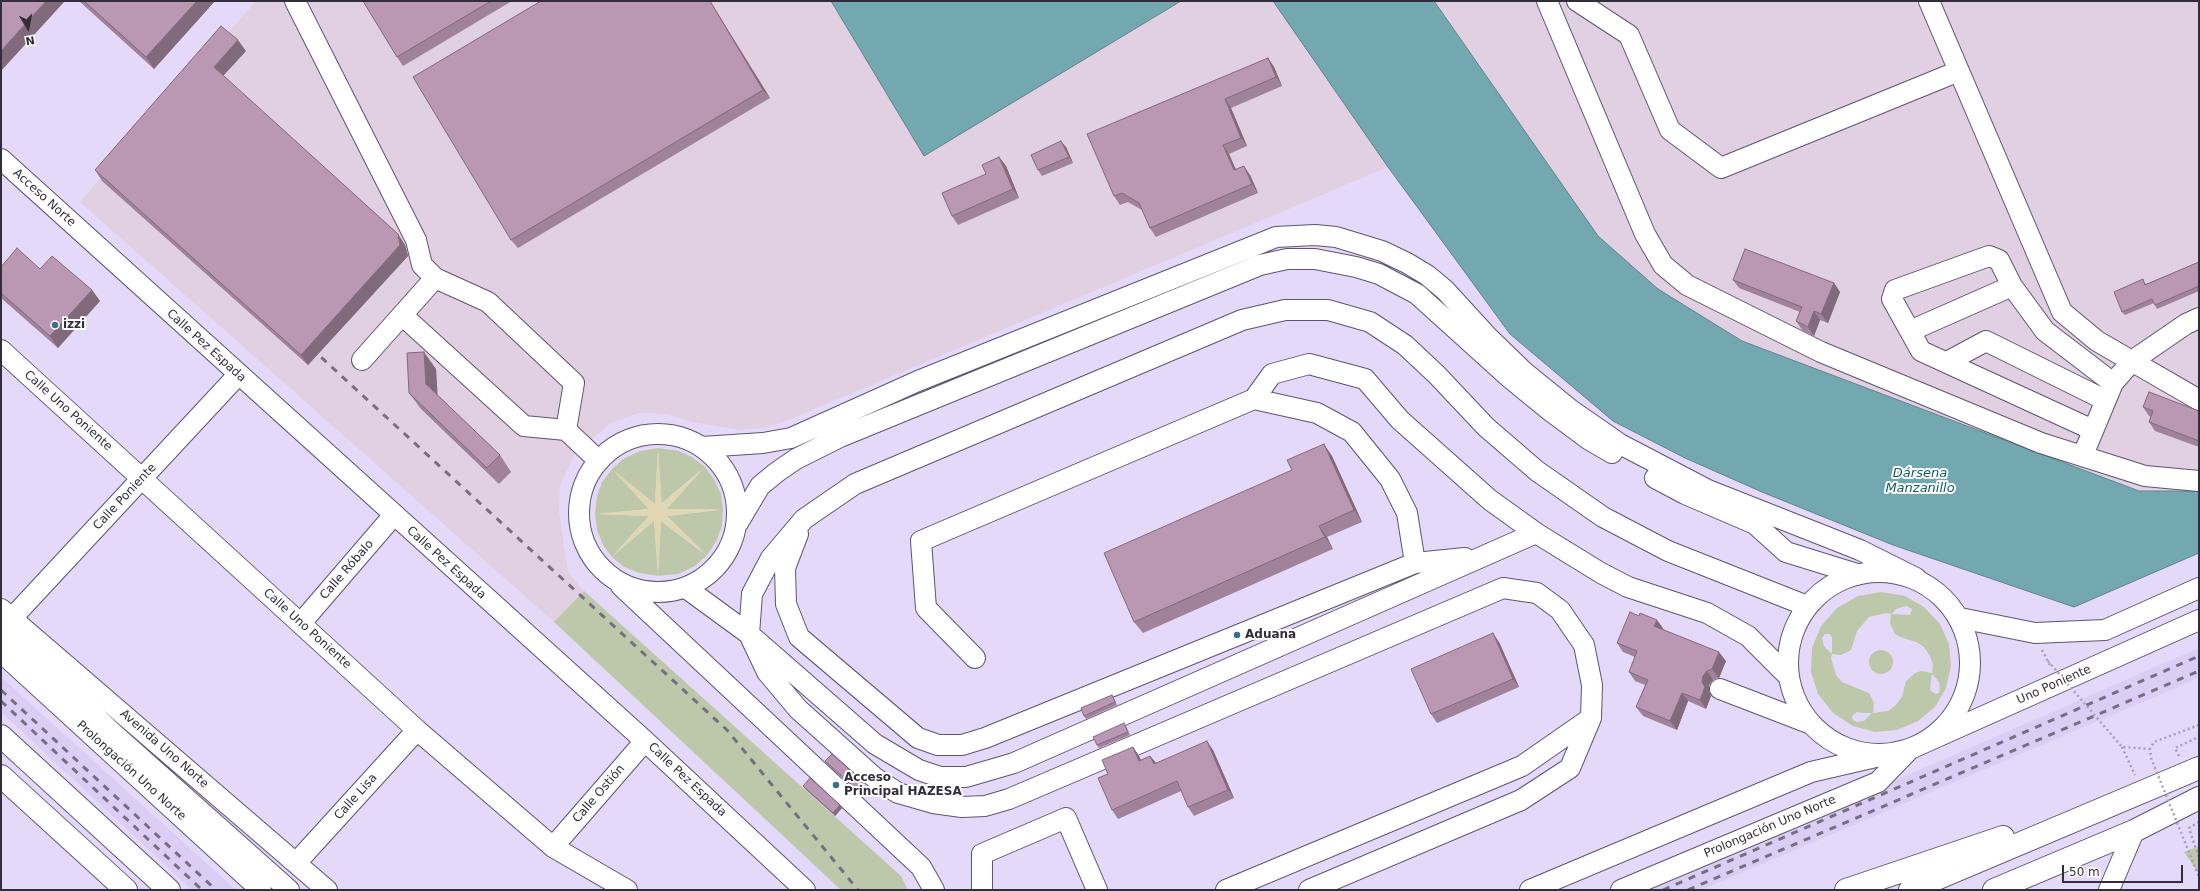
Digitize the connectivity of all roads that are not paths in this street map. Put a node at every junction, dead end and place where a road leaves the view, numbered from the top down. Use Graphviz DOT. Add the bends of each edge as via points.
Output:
graph roads {
  1 [pos="295,1"];
  2 [pos="1547,1"];
  3 [pos="1577,1"];
  4 [pos="1929,1"];
  5 [pos="1958,71"];
  6 [pos="1,159"];
  7 [pos="87,237"];
  8 [pos="435,278"];
  9 [pos="2012,286"];
  10 [pos="402,316"];
  11 [pos="2199,318"];
  12 [pos="1910,331"];
  13 [pos="1,350"];
  14 [pos="362,360"];
  15 [pos="2132,361"];
  16 [pos="1946,362"];
  17 [pos="238,375"];
  18 [pos="2109,392"];
  19 [pos="1254,399"];
  20 [pos="2199,400"];
  21 [pos="566,430"];
  22 [pos="2093,430"];
  23 [pos="702,447"];
  24 [pos="2082,456"];
  25 [pos="599,461"];
  26 [pos="142,479"];
  27 [pos="2199,481"];
  28 [pos="394,516"];
  29 [pos="804,519"];
  30 [pos="738,523"];
  31 [pos="1536,533"];
  32 [pos="1484,556"];
  33 [pos="1415,563"];
  34 [pos="1857,574"];
  35 [pos="1916,578"];
  36 [pos="615,581"];
  37 [pos="686,588"];
  38 [pos="2199,588"];
  39 [pos="1807,606"];
  40 [pos="5,618"];
  41 [pos="1960,618"];
  42 [pos="2199,620"];
  43 [pos="301,623"];
  44 [pos="2190,628"];
  45 [pos="750,634"];
  46 [pos="1,652"];
  47 [pos="975,658"];
  48 [pos="1788,676"];
  49 [pos="1720,689"];
  50 [pos="1591,718"];
  51 [pos="1811,724"];
  52 [pos="417,730"];
  53 [pos="1,736"];
  54 [pos="645,741"];
  55 [pos="1910,749"];
  56 [pos="2199,768"];
  57 [pos="1,776"];
  58 [pos="2199,776"];
  59 [pos="2199,798"];
  60 [pos="2119,801"];
  61 [pos="2134,831"];
  62 [pos="553,847"];
  63 [pos="296,863"];
  64 [pos="126,890"];
  65 [pos="169,890"];
  66 [pos="261,890"];
  67 [pos="289,890"];
  68 [pos="327,890"];
  69 [pos="628,890"];
  70 [pos="805,890"];
  71 [pos="934,890"];
  72 [pos="982,890"];
  73 [pos="1096,890"];
  74 [pos="1226,890"];
  75 [pos="1309,890"];
  76 [pos="1530,890"];
  77 [pos="1620,890"];
  78 [pos="1846,890"];
  79 [pos="1910,890"];
  80 [pos="1994,890"];
  81 [pos="2109,890"];
  1 -- 8 [label="street" via="416,240 422,265"];
  2 -- 24 [label="street" via="1645,234 1663,265 1687,285 1821,352 2040,443"];
  3 -- 5 [label="street" via="1630,35 1670,130 1722,168"];
  4 -- 5 [label="street"];
  5 -- 15 [label="street" via="2062,312 2098,341"];
  6 -- 7 [label="street, Acceso Norte"];
  7 -- 17 [label="street, Calle Pez Espada"];
  8 -- 10 [label="street"];
  8 -- 21 [label="street" via="488,302 574,383"];
  9 -- 12 [label="street"];
  9 -- 12 [label="street" via="1999,260 1989,256 1895,290 1892,299"];
  9 -- 18 [label="street" via="2045,331"];
  10 -- 14 [label="street"];
  10 -- 21 [label="street" via="524,426"];
  11 -- 15 [label="street"];
  12 -- 16 [label="street" via="1921,350"];
  13 -- 26 [label="street, Calle Uno Poniente"];
  15 -- 18 [label="street"];
  15 -- 20 [label="street"];
  16 -- 18 [label="street" via="1986,341"];
  16 -- 22 [label="street"];
  17 -- 26 [label="street, Calle Poniente"];
  17 -- 28 [label="street, Calle Pez Espada"];
  18 -- 22 [label="street"];
  19 -- 31 [label="street" via="1272,374 1309,364 1365,380 1400,420 1478,490"];
  19 -- 33 [label="street" via="1317,414 1352,432 1390,479 1407,513"];
  19 -- 47 [label="street" via="921,541 926,608"];
  21 -- 25 [label="street"];
  22 -- 24 [label="street"];
  23 -- 25 [label="street" via="679,436 654,434 629,439 607,452"];
  23 -- 30 [label="street" via="719,462 731,480 738,501"];
  23 -- 35 [label="street" via="763,443 791,438 918,381 1276,237 1336,237 1382,251 1427,275 1445,290 1523,371 1571,410 1620,444 1708,490 1860,550"];
  24 -- 27 [label="street" via="2145,476"];
  25 -- 36 [label="street" via="590,471 580,494 578,518 584,543 596,564"];
  26 -- 40 [label="street, Calle Poniente"];
  26 -- 43 [label="street, Calle Uno Poniente"];
  28 -- 43 [label="street, Calle Róbalo"];
  28 -- 54 [label="street, Calle Pez Espada"];
  29 -- 33 [label="street" via="785,568 786,604 800,637 918,738 938,745 962,745 985,738"];
  29 -- 39 [label="street" via="855,484 1242,320 1285,310 1328,310 1370,322 1405,345 1486,427 1520,457 1603,517 1668,551"];
  29 -- 45 [label="street" via="771,558 752,594"];
  30 -- 34 [label="street" via="760,486 796,459 840,437 1260,265 1287,259 1315,259 1379,274 1417,294 1510,378 1588,439 1685,494 1755,524 1786,552"];
  30 -- 37 [label="street" via="732,544 721,563 705,578"];
  31 -- 32 [label="street"];
  31 -- 48 [label="street" via="1600,573 1628,587 1707,613 1748,636"];
  32 -- 33 [label="street"];
  32 -- 45 [label="street" via="1014,763 966,777 940,777 919,770 876,744"];
  34 -- 35 [label="street, Uno Poniente" via="1887,571"];
  34 -- 39 [label="street, Uno Poniente" via="1829,586"];
  35 -- 41 [label="street, Uno Poniente" via="1941,594"];
  36 -- 37 [label="street" via="638,590 662,593"];
  36 -- 71 [label="street" via="921,867"];
  37 -- 45 [label="street"];
  38 -- 41 [label="street" via="2105,630 2035,633"];
  39 -- 48 [label="street, Uno Poniente" via="1794,627 1788,651"];
  40 -- 63 [label="street, Avenida Uno Norte"];
  40 -- 67 [label="street" via="115,735"];
  41 -- 55 [label="street, Uno Poniente" via="1971,648 1971,656 1970,680 1959,710 1938,734"];
  42 -- 44 [label="street, Uno Poniente"];
  43 -- 52 [label="street, Calle Uno Poniente"];
  44 -- 55 [label="street, Uno Poniente"];
  45 -- 50 [label="street" via="767,672 798,709 875,778 898,793 933,803 962,807 985,806 1009,799 1502,588 1537,592 1560,610 1584,645 1592,685"];
  46 -- 66 [label="street, Prolongación Uno Norte"];
  48 -- 51 [label="street, Uno Poniente" via="1796,702"];
  49 -- 51 [label="street"];
  50 -- 74 [label="street" via="1522,766"];
  50 -- 75 [label="street" via="1570,768 1521,800"];
  51 -- 55 [label="street, Uno Poniente" via="1831,741 1856,752 1883,754"];
  52 -- 62 [label="street, Calle Uno Poniente"];
  52 -- 63 [label="street, Calle Lisa"];
  53 -- 65 [label="main road"];
  54 -- 62 [label="street, Calle Ostión"];
  54 -- 70 [label="street, Calle Pez Espada"];
  55 -- 76 [label="street" via="1811,772"];
  55 -- 77 [label="street, Prolongación Uno Norte" via="1878,782"];
  56 -- 60 [label="main road"];
  57 -- 64 [label="main road"];
  58 -- 61 [label="main road" via="2149,802"];
  59 -- 61 [label="main road"];
  60 -- 78 [label="main road" via="1940,857"];
  60 -- 79 [label="main road"];
  61 -- 80 [label="main road"];
  61 -- 81 [label="street"];
  62 -- 69 [label="street, Calle Uno Poniente"];
  63 -- 68 [label="street, Avenida Uno Norte"];
  72 -- 73 [label="street" via="982,854 1066,818"];
}
